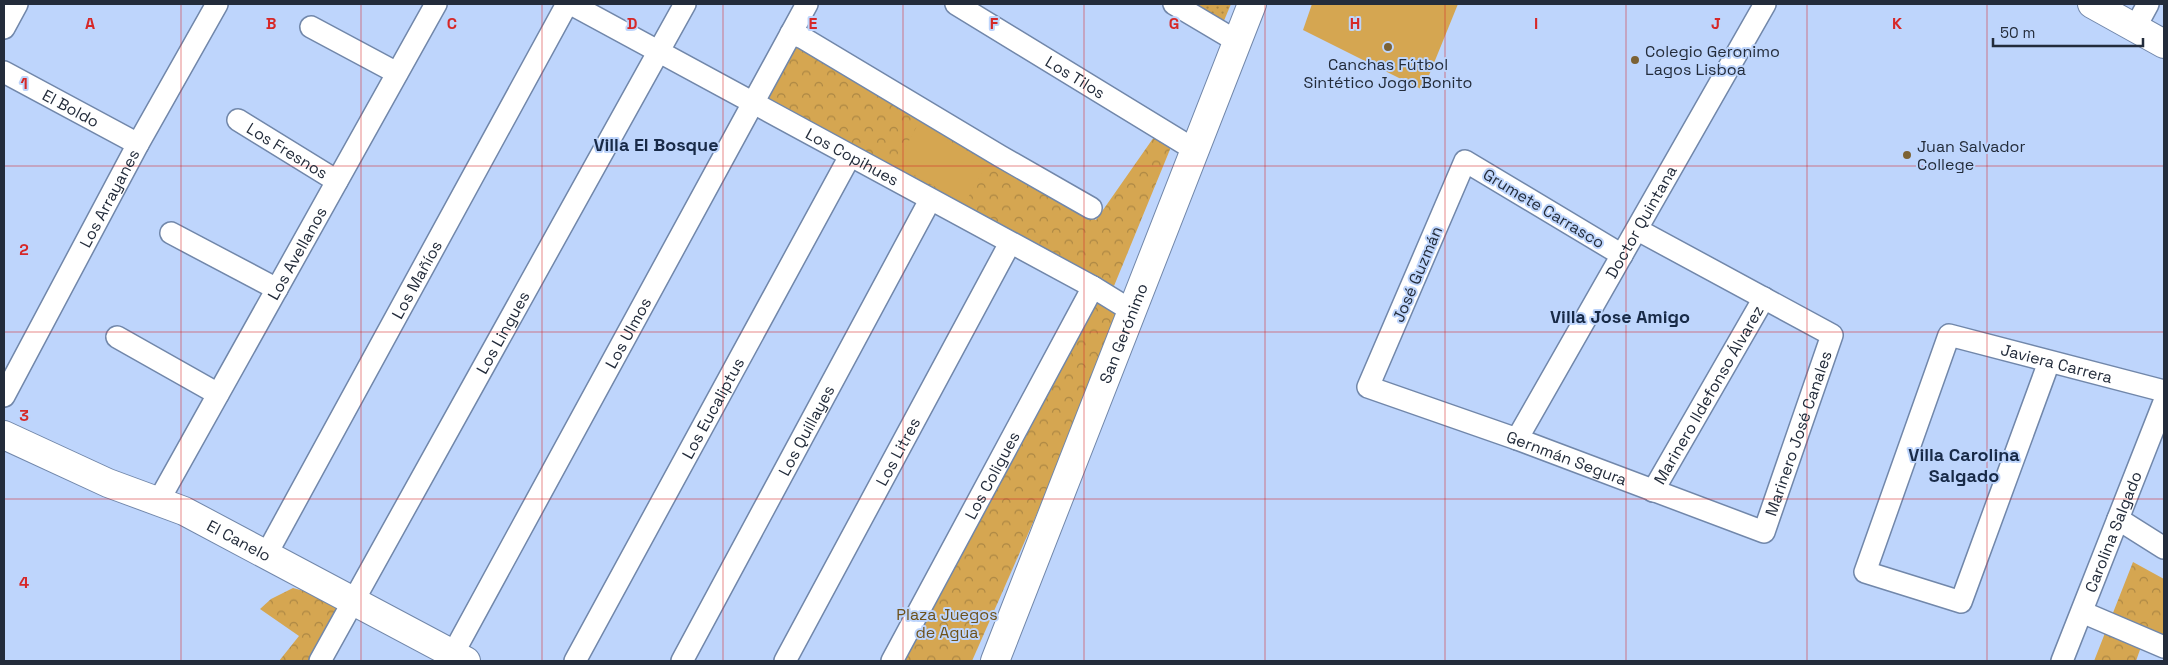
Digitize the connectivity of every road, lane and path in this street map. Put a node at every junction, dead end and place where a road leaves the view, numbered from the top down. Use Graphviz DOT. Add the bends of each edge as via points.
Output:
graph roads {
  1 [pos="17,4"];
  2 [pos="217,4"];
  3 [pos="436,4"];
  4 [pos="567,4"];
  5 [pos="571,4"];
  6 [pos="685,4"];
  7 [pos="807,4"];
  8 [pos="956,4"];
  9 [pos="1174,4"];
  10 [pos="1252,4"];
  11 [pos="1765,4"];
  12 [pos="2092,4"];
  13 [pos="2148,4"];
  14 [pos="311,27"];
  15 [pos="4,28"];
  16 [pos="2135,28"];
  17 [pos="791,33"];
  18 [pos="1238,42"];
  19 [pos="2164,44"];
  20 [pos="658,52"];
  21 [pos="4,72"];
  22 [pos="397,73"];
  23 [pos="753,103"];
  24 [pos="238,120"];
  25 [pos="138,144"];
  26 [pos="1195,150"];
  27 [pos="850,156"];
  28 [pos="1465,161"];
  29 [pos="337,180"];
  30 [pos="930,200"];
  31 [pos="1091,208"];
  32 [pos="1638,230"];
  33 [pos="171,233"];
  34 [pos="1010,243"];
  35 [pos="1622,255"];
  36 [pos="1093,288"];
  37 [pos="277,289"];
  38 [pos="1764,298"];
  39 [pos="1132,311"];
  40 [pos="117,337"];
  41 [pos="2050,362"];
  42 [pos="1368,388"];
  43 [pos="2164,391"];
  44 [pos="218,394"];
  45 [pos="4,396"];
  46 [pos="2164,402"];
  47 [pos="4,435"];
  48 [pos="1517,439"];
  49 [pos="1653,491"];
  50 [pos="158,502"];
  51 [pos="2118,519"];
  52 [pos="1764,532"];
  53 [pos="2164,548"];
  54 [pos="266,555"];
  55 [pos="353,601"];
  56 [pos="2082,612"];
  57 [pos="2164,647"];
  58 [pos="456,659"];
  59 [pos="320,661"];
  60 [pos="575,661"];
  61 [pos="682,661"];
  62 [pos="785,661"];
  63 [pos="892,661"];
  64 [pos="995,661"];
  65 [pos="2062,661"];
  1 -- 15 [label="street"];
  2 -- 25 [label="street, Los Arrayanes"];
  3 -- 22 [label="street, Los Avellanos"];
  4 -- 54 [label="street, Los Mañíos"];
  5 -- 20 [label="street, Los Copihues"];
  6 -- 20 [label="street, Los Lingues"];
  7 -- 17 [label="street, Los Ulmos"];
  8 -- 26 [label="street, Los Tilos"];
  9 -- 18 [label="street"];
  10 -- 18 [label="street, San Gerónimo"];
  11 -- 32 [label="street, Doctor Quintana"];
  12 -- 16 [label="street"];
  13 -- 16 [label="street"];
  14 -- 22 [label="street"];
  16 -- 19 [label="street"];
  17 -- 23 [label="street, Los Ulmos"];
  17 -- 31 [label="street"];
  18 -- 26 [label="street, San Gerónimo"];
  20 -- 23 [label="street, Los Copihues"];
  20 -- 55 [label="street, Los Lingues"];
  21 -- 25 [label="street, El Boldo"];
  22 -- 29 [label="street, Los Avellanos"];
  23 -- 27 [label="street, Los Copihues"];
  23 -- 58 [label="street, Los Ulmos"];
  24 -- 29 [label="street, Los Fresnos"];
  25 -- 45 [label="street, Los Arrayanes"];
  26 -- 39 [label="street, San Gerónimo"];
  27 -- 30 [label="street, Los Copihues"];
  27 -- 60 [label="street, Los Eucaliptus"];
  28 -- 35 [label="street, Grumete Carrasco"];
  28 -- 42 [label="street, José Guzmán"];
  29 -- 37 [label="street, Los Avellanos"];
  30 -- 34 [label="street, Los Copihues"];
  30 -- 61 [label="street, Los Quillayes"];
  32 -- 35 [label="street, Doctor Quintana"];
  32 -- 38 [label="street"];
  33 -- 37 [label="street"];
  34 -- 36 [label="street, Los Copihues"];
  34 -- 62 [label="street, Los Litres"];
  35 -- 48 [label="street, Doctor Quintana"];
  36 -- 39 [label="street, Los Copihues"];
  36 -- 63 [label="street, Los Coligues"];
  37 -- 44 [label="street, Los Avellanos"];
  38 -- 49 [label="street, Marinero Ildefonso Álvarez"];
  38 -- 52 [label="street, Marinero José Canales" via="1832,335"];
  39 -- 64 [label="street, San Gerónimo"];
  40 -- 44 [label="street"];
  41 -- 41 [label="street, Javiera Carrera" via="1950,335 1865,572 1961,602"];
  41 -- 43 [label="street, Javiera Carrera"];
  42 -- 48 [label="street, Gernmán Segura"];
  44 -- 50 [label="street, Los Avellanos"];
  46 -- 51 [label="street, Carolina Salgado"];
  47 -- 50 [label="street, El Canelo" via="108,483"];
  48 -- 49 [label="street, Gernmán Segura"];
  49 -- 52 [label="street, Gernmán Segura"];
  50 -- 54 [label="street, El Canelo" via="184,511"];
  51 -- 53 [label="street"];
  51 -- 56 [label="street, Carolina Salgado"];
  54 -- 55 [label="street, El Canelo"];
  55 -- 58 [label="street, El Canelo"];
  55 -- 59 [label="street, Los Lingues"];
  56 -- 57 [label="street"];
  56 -- 65 [label="street, Carolina Salgado"];
}
